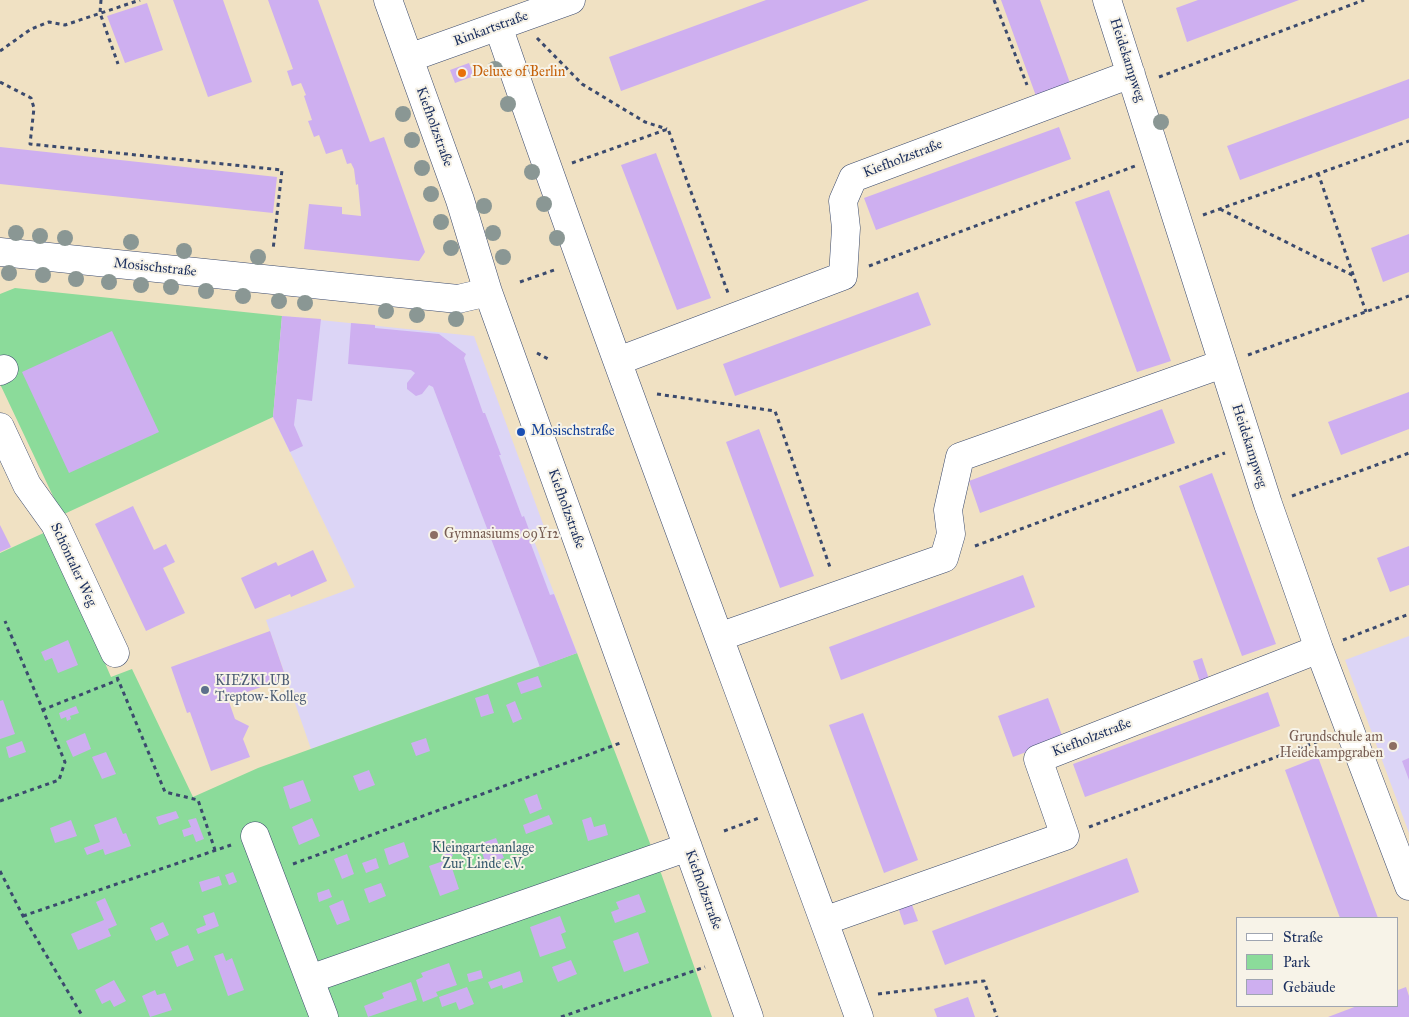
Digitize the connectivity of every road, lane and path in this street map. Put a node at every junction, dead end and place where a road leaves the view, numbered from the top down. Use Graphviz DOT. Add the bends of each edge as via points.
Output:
graph roads {
  1 [pos="101,0"];
  2 [pos="140,0"];
  3 [pos="388,0"];
  4 [pos="571,0"];
  5 [pos="994,0"];
  6 [pos="1107,0"];
  7 [pos="1364,0"];
  8 [pos="100,13"];
  9 [pos="498,26"];
  10 [pos="533,35"];
  11 [pos="0,51"];
  12 [pos="410,58"];
  13 [pos="118,64"];
  14 [pos="1142,76"];
  15 [pos="0,82"];
  16 [pos="1036,110"];
  17 [pos="668,129"];
  18 [pos="1409,141"];
  19 [pos="1158,158"];
  20 [pos="569,164"];
  21 [pos="1318,173"];
  22 [pos="1220,209"];
  23 [pos="1195,218"];
  24 [pos="273,250"];
  25 [pos="0,252"];
  26 [pos="581,260"];
  27 [pos="843,276"];
  28 [pos="1354,276"];
  29 [pos="520,282"];
  30 [pos="488,292"];
  31 [pos="1409,296"];
  32 [pos="1366,312"];
  33 [pos="737,317"];
  34 [pos="618,361"];
  35 [pos="1222,364"];
  36 [pos="653,393"];
  37 [pos="0,427"];
  38 [pos="1249,444"];
  39 [pos="1409,453"];
  40 [pos="1268,504"];
  41 [pos="944,558"];
  42 [pos="840,594"];
  43 [pos="1409,614"];
  44 [pos="5,621"];
  45 [pos="719,637"];
  46 [pos="1319,649"];
  47 [pos="114,653"];
  48 [pos="118,680"];
  49 [pos="42,710"];
  50 [pos="1350,730"];
  51 [pos="628,740"];
  52 [pos="0,801"];
  53 [pos="783,809"];
  54 [pos="724,831"];
  55 [pos="255,836"];
  56 [pos="1065,836"];
  57 [pos="688,847"];
  58 [pos="215,850"];
  59 [pos="0,870"];
  60 [pos="269,873"];
  61 [pos="1409,886"];
  62 [pos="23,916"];
  63 [pos="824,921"];
  64 [pos="711,965"];
  65 [pos="310,979"];
  66 [pos="875,995"];
  67 [pos="83,1017"];
  68 [pos="324,1017"];
  69 [pos="561,1017"];
  70 [pos="749,1017"];
  71 [pos="859,1017"];
  72 [pos="997,1017"];
  1 -- 8 [label="path"];
  2 -- 8 [label="path"];
  3 -- 12 [label="street, Kiefholzstraße"];
  4 -- 9 [label="street, Rinkartstraße"];
  5 -- 16 [label="path"];
  6 -- 14 [label="street, Heidekampweg"];
  7 -- 14 [label="path"];
  8 -- 11 [label="path" via="65,25 49,22 32,29"];
  8 -- 13 [label="path"];
  9 -- 12 [label="street, Rinkartstraße"];
  9 -- 26 [label="street"];
  10 -- 17 [label="path" via="582,84 645,122"];
  12 -- 30 [label="street, Kiefholzstraße" via="460,200"];
  14 -- 16 [label="street, Kiefholzstraße"];
  14 -- 19 [label="street, Heidekampweg"];
  15 -- 24 [label="path" via="31,98 34,108 30,144 282,170"];
  16 -- 27 [label="street, Kiefholzstraße" via="853,178 843,201 846,228"];
  17 -- 20 [label="path"];
  17 -- 33 [label="path"];
  18 -- 21 [label="path"];
  19 -- 27 [label="path"];
  19 -- 35 [label="street, Heidekampweg"];
  21 -- 22 [label="path"];
  21 -- 28 [label="path"];
  22 -- 23 [label="path"];
  22 -- 28 [label="path"];
  25 -- 30 [label="street, Mosischstraße" via="458,299"];
  26 -- 29 [label="path"];
  26 -- 34 [label="street"];
  27 -- 33 [label="street"];
  28 -- 32 [label="path"];
  30 -- 57 [label="street, Kiefholzstraße"];
  31 -- 32 [label="path"];
  32 -- 35 [label="path"];
  33 -- 34 [label="street"];
  34 -- 45 [label="street"];
  35 -- 38 [label="street, Heidekampweg"];
  35 -- 41 [label="street" via="960,458 948,510 951,534"];
  36 -- 42 [label="path" via="775,411"];
  37 -- 47 [label="street, Schöntaler Weg" via="27,485 55,524"];
  38 -- 40 [label="street, Heidekampweg"];
  38 -- 41 [label="path"];
  39 -- 40 [label="path"];
  40 -- 46 [label="street, Heidekampweg"];
  41 -- 42 [label="street"];
  42 -- 45 [label="street"];
  43 -- 46 [label="path"];
  44 -- 49 [label="path"];
  45 -- 53 [label="street"];
  46 -- 50 [label="street, Heidekampweg"];
  46 -- 56 [label="street, Kiefholzstraße" via="1038,759"];
  47 -- 48 [label="path"];
  48 -- 49 [label="path"];
  48 -- 58 [label="path" via="164,792 198,800"];
  49 -- 52 [label="path" via="65,762 59,780"];
  50 -- 56 [label="path"];
  50 -- 61 [label="street, Heidekampweg"];
  51 -- 60 [label="path"];
  53 -- 54 [label="path"];
  53 -- 63 [label="street"];
  55 -- 58 [label="path"];
  55 -- 60 [label="street"];
  56 -- 63 [label="street"];
  57 -- 65 [label="street"];
  57 -- 70 [label="street, Kiefholzstraße"];
  58 -- 62 [label="path"];
  59 -- 62 [label="path"];
  60 -- 65 [label="street"];
  62 -- 67 [label="path"];
  63 -- 71 [label="street"];
  64 -- 69 [label="path"];
  65 -- 68 [label="street"];
  66 -- 72 [label="path" via="984,981"];
}
